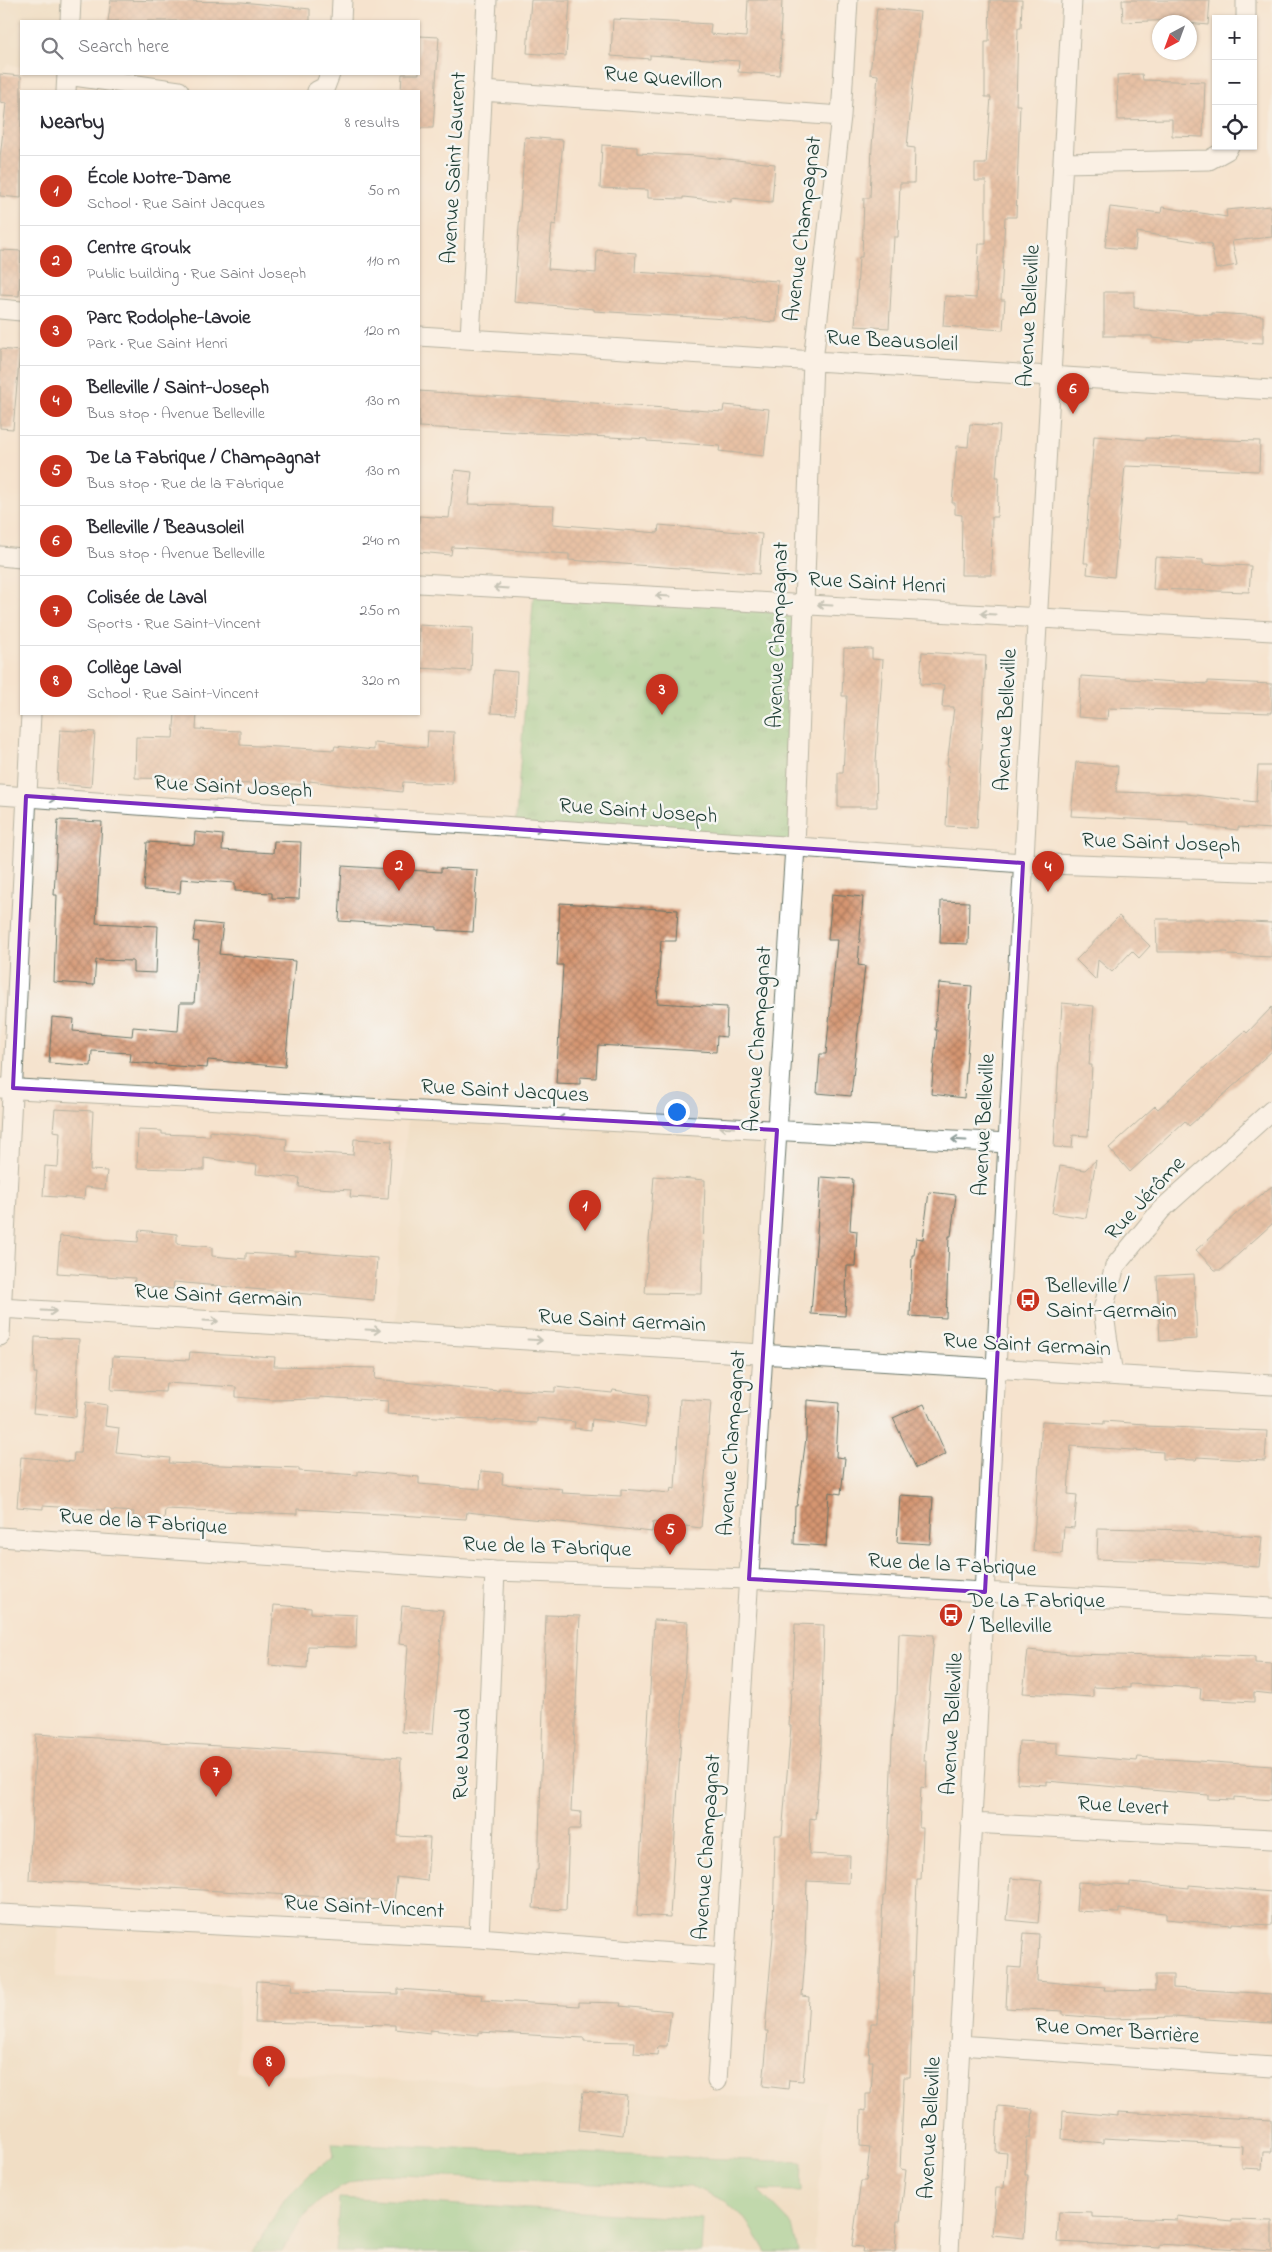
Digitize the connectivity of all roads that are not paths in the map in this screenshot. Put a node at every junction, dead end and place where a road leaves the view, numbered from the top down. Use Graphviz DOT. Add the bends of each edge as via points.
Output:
graph roads {
  1 [pos="71,0"];
  2 [pos="342,0"];
  3 [pos="487,0"];
  4 [pos="848,0"];
  5 [pos="1072,0"];
  6 [pos="1246,0"];
  7 [pos="1246,15"];
  8 [pos="70,20"];
  9 [pos="341,20"];
  10 [pos="330,75"];
  11 [pos="66,80"];
  12 [pos="169,90"];
  13 [pos="319,90"];
  14 [pos="482,90"];
  15 [pos="841,116"];
  16 [pos="1227,150"];
  17 [pos="1063,164"];
  18 [pos="0,309"];
  19 [pos="20,311"];
  20 [pos="420,336"];
  21 [pos="470,339"];
  22 [pos="812,361"];
  23 [pos="1050,376"];
  24 [pos="1272,390"];
  25 [pos="0,556"];
  26 [pos="20,558"];
  27 [pos="420,582"];
  28 [pos="803,603"];
  29 [pos="1036,617"];
  30 [pos="1272,631"];
  31 [pos="31,715"];
  32 [pos="0,796"];
  33 [pos="26,796"];
  34 [pos="795,847"];
  35 [pos="1023,862"];
  36 [pos="1272,872"];
  37 [pos="6,1088"];
  38 [pos="1272,1110"];
  39 [pos="777,1130"];
  40 [pos="1008,1143"];
  41 [pos="1,1308"];
  42 [pos="0,1336"];
  43 [pos="763,1354"];
  44 [pos="996,1368"];
  45 [pos="1114,1375"];
  46 [pos="1272,1385"];
  47 [pos="0,1537"];
  48 [pos="496,1571"];
  49 [pos="749,1578"];
  50 [pos="985,1592"];
  51 [pos="1272,1608"];
  52 [pos="971,1824"];
  53 [pos="1272,1839"];
  54 [pos="0,1914"];
  55 [pos="479,1938"];
  56 [pos="725,1956"];
  57 [pos="959,2045"];
  58 [pos="1272,2068"];
  59 [pos="717,2081"];
  60 [pos="949,2252"];
  1 -- 8 [label="street"];
  2 -- 9 [label="street"];
  3 -- 14 [label="street, Avenue Saint Laurent"];
  4 -- 15 [label="street, Avenue Champagnat"];
  5 -- 17 [label="street, Avenue Belleville"];
  6 -- 7 [label="street"];
  10 -- 13 [label="street" via="325,87"];
  11 -- 12 [label="street"];
  14 -- 15 [label="street, Rue Quevillon"];
  14 -- 21 [label="street, Avenue Saint Laurent"];
  15 -- 22 [label="street, Avenue Champagnat"];
  16 -- 17 [label="street" via="1209,160"];
  17 -- 23 [label="street, Avenue Belleville"];
  18 -- 19 [label="street"];
  20 -- 21 [label="street, Rue Beausoleil"];
  21 -- 22 [label="street, Rue Beausoleil"];
  22 -- 23 [label="street, Rue Beausoleil"];
  22 -- 28 [label="street, Avenue Champagnat"];
  23 -- 24 [label="street, Rue Beausoleil"];
  23 -- 29 [label="street, Avenue Belleville"];
  25 -- 26 [label="street"];
  28 -- 27 [label="street, Rue Saint Henri, one-way"];
  29 -- 28 [label="street, Rue Saint Henri, one-way"];
  28 -- 34 [label="street, Avenue Champagnat"];
  29 -- 30 [label="street, Rue Saint Henri"];
  29 -- 35 [label="street, Avenue Belleville"];
  31 -- 33 [label="street"];
  32 -- 33 [label="street, Rue Saint Joseph"];
  33 -- 34 [label="street, Rue Saint Joseph, one-way"];
  33 -- 37 [label="street"];
  34 -- 35 [label="street, Rue Saint Joseph"];
  34 -- 39 [label="street, Avenue Champagnat"];
  35 -- 36 [label="street, Rue Saint Joseph"];
  35 -- 40 [label="street, Avenue Belleville"];
  39 -- 37 [label="street, Rue Saint Jacques, one-way"];
  37 -- 41 [label="street"];
  38 -- 45 [label="street, Rue Jérôme" via="1161,1210 1115,1266 1103,1309"];
  40 -- 39 [label="street, Rue Saint Jacques, one-way"];
  39 -- 43 [label="street, Avenue Champagnat"];
  40 -- 44 [label="street, Avenue Belleville"];
  41 -- 42 [label="street"];
  41 -- 43 [label="street, Rue Saint Germain, one-way"];
  43 -- 44 [label="street, Rue Saint Germain"];
  43 -- 49 [label="street, Avenue Champagnat"];
  44 -- 45 [label="street, Rue Saint Germain"];
  44 -- 50 [label="street, Avenue Belleville"];
  45 -- 46 [label="street, Rue Saint Germain"];
  47 -- 48 [label="street, Rue de la Fabrique"];
  48 -- 49 [label="street, Rue de la Fabrique"];
  48 -- 55 [label="street, Rue Naud"];
  49 -- 50 [label="street, Rue de la Fabrique"];
  49 -- 56 [label="street, Avenue Champagnat"];
  50 -- 51 [label="street, Rue de la Fabrique"];
  50 -- 52 [label="street, Avenue Belleville"];
  52 -- 53 [label="street, Rue Levert"];
  52 -- 57 [label="street, Avenue Belleville"];
  54 -- 55 [label="street, Rue Saint-Vincent"];
  55 -- 56 [label="street, Rue Saint-Vincent"];
  56 -- 59 [label="street, Avenue Champagnat"];
  57 -- 58 [label="street, Rue Omer Barrière"];
  57 -- 60 [label="street, Avenue Belleville"];
}
